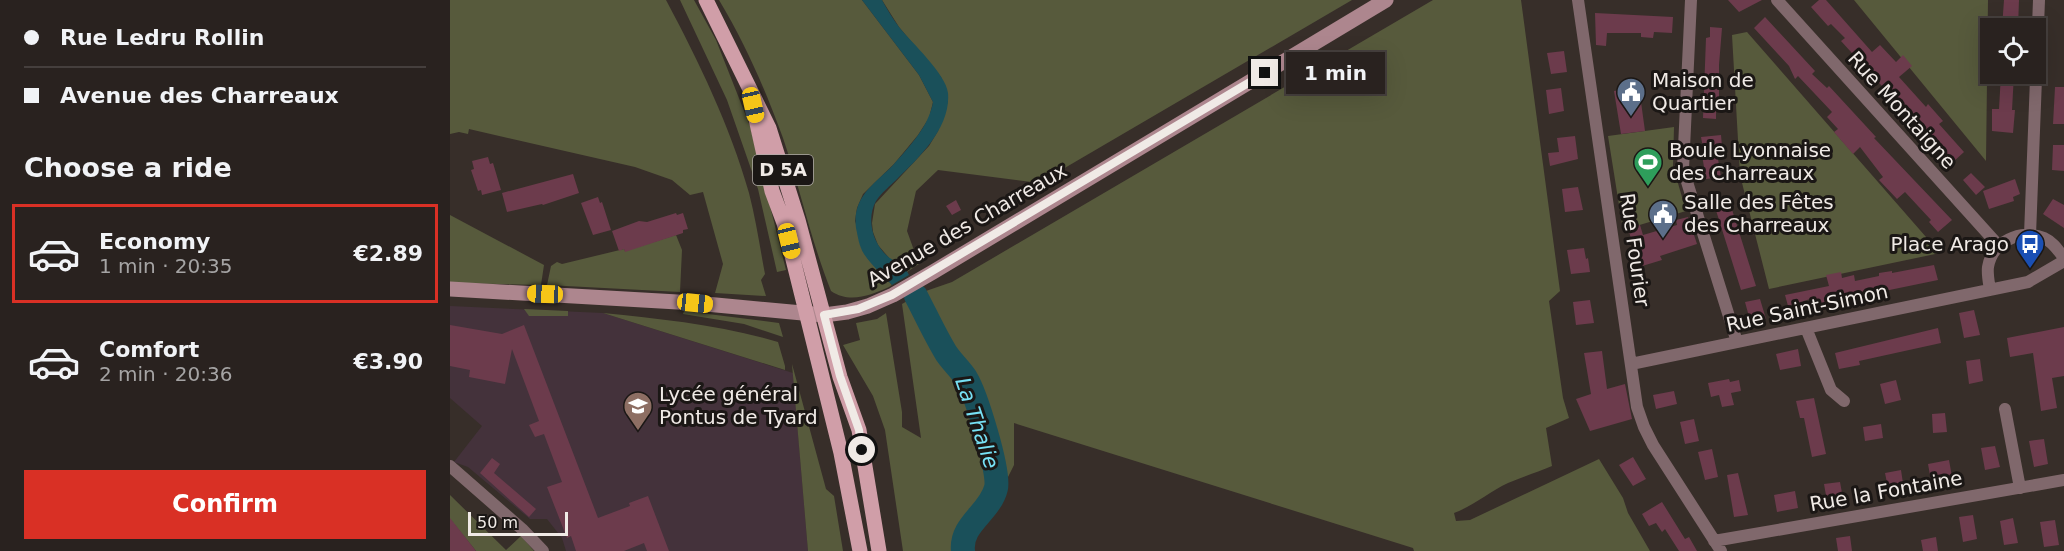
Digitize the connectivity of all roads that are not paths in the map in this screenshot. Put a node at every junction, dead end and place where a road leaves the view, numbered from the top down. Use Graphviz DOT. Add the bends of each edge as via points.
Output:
graph roads {
  1 [pos="706,0"];
  2 [pos="1386,0"];
  3 [pos="1578,0"];
  4 [pos="1680,0"];
  5 [pos="1691,0"];
  6 [pos="1695,0"];
  7 [pos="1777,0"];
  8 [pos="2039,0"];
  9 [pos="749,90"];
  10 [pos="2030,235"];
  11 [pos="1999,246"];
  12 [pos="2064,259"];
  13 [pos="450,289"];
  14 [pos="1990,290"];
  15 [pos="807,314"];
  16 [pos="824,315"];
  17 [pos="1806,328"];
  18 [pos="1737,342"];
  19 [pos="1631,364"];
  20 [pos="1844,401"];
  21 [pos="2005,409"];
  22 [pos="450,466"];
  23 [pos="2064,480"];
  24 [pos="2020,488"];
  25 [pos="1718,546"];
  26 [pos="543,551"];
  27 [pos="860,551"];
  28 [pos="879,551"];
  1 -- 9 [label="main road, D 5A"];
  2 -- 16 [label="main road, Avenue des Charreaux" via="892,295 858,309"];
  3 -- 19 [label="street, Rue Fourier"];
  4 -- 5 [label="street"];
  5 -- 6 [label="street"];
  5 -- 18 [label="street" via="1683,169"];
  7 -- 11 [label="street, Rue Montaigne"];
  8 -- 10 [label="street"];
  9 -- 15 [label="main road, D 5A" via="772,191"];
  9 -- 16 [label="main road, D 5A" via="770,128"];
  10 -- 11 [label="street" via="2020,235"];
  10 -- 12 [label="street" via="2052,243"];
  11 -- 14 [label="street" via="1988,264"];
  12 -- 14 [label="street, Rue Saint-Simon" via="2028,282"];
  13 -- 15 [label="main road, Avenue des Charreaux" via="695,303"];
  14 -- 17 [label="street, Rue Saint-Simon"];
  15 -- 16 [label="main road, Avenue des Charreaux"];
  15 -- 27 [label="main road"];
  16 -- 28 [label="main road" via="859,430"];
  17 -- 18 [label="street, Rue Saint-Simon"];
  17 -- 20 [label="street" via="1831,390"];
  18 -- 19 [label="street, Rue Saint-Simon"];
  19 -- 25 [label="street, Rue Fourier" via="1644,427"];
  21 -- 24 [label="street"];
  22 -- 26 [label="street"];
  23 -- 24 [label="street, Rue la Fontaine"];
  24 -- 25 [label="street, Rue la Fontaine"];
}
